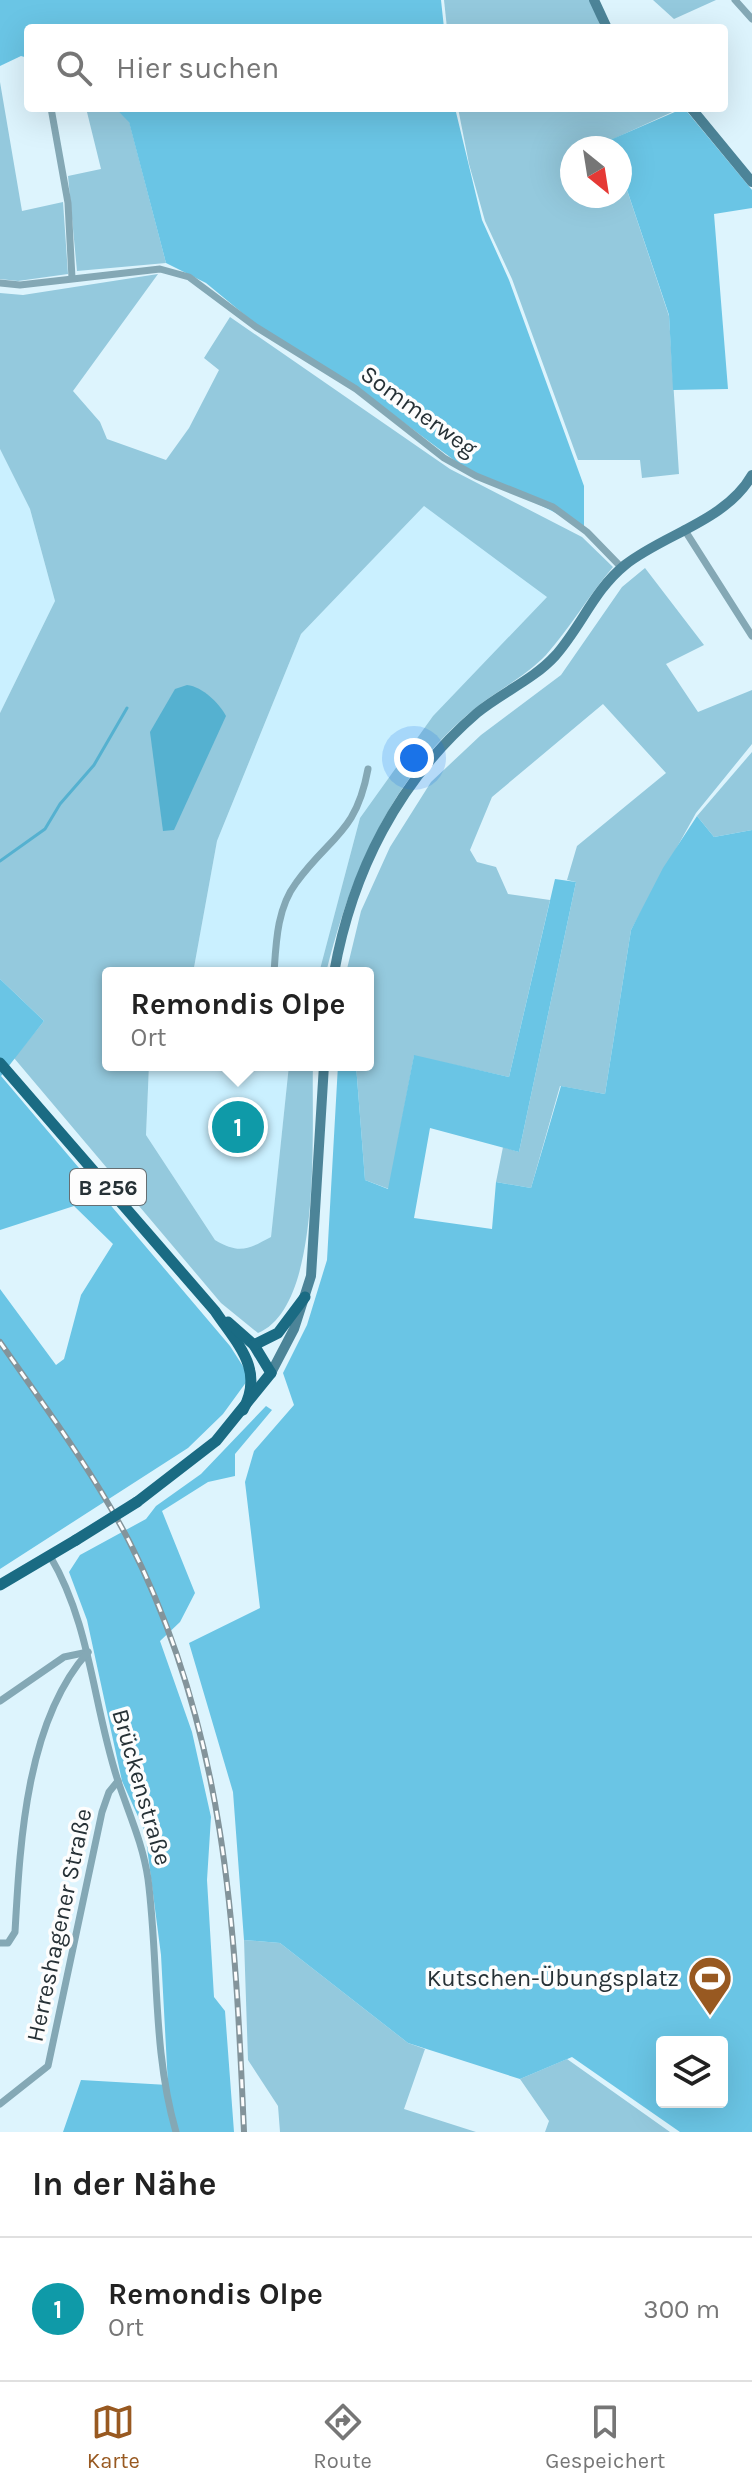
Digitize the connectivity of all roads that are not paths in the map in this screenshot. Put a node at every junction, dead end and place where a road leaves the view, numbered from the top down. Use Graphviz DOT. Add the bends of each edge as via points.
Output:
graph roads {
  1 [pos="594,0"];
  2 [pos="735,0"];
  3 [pos="752,19"];
  4 [pos="605,24"];
  5 [pos="52,112"];
  6 [pos="694,112"];
  7 [pos="752,182"];
  8 [pos="72,278"];
  9 [pos="0,283"];
  10 [pos="752,475"];
  11 [pos="684,529"];
  12 [pos="622,568"];
  13 [pos="752,636"];
  14 [pos="368,769"];
  15 [pos="275,967"];
  16 [pos="336,967"];
  17 [pos="0,1063"];
  18 [pos="324,1071"];
  19 [pos="305,1297"];
  20 [pos="215,1311"];
  21 [pos="254,1345"];
  22 [pos="245,1355"];
  23 [pos="271,1373"];
  24 [pos="243,1410"];
  25 [pos="50,1556"];
  26 [pos="0,1585"];
  27 [pos="88,1652"];
  28 [pos="0,1701"];
  29 [pos="118,1781"];
  30 [pos="0,1943"];
  31 [pos="0,2104"];
  32 [pos="176,2132"];
  1 -- 4 [label="main road"];
  2 -- 3 [label="street"];
  5 -- 8 [label="street" via="68,203"];
  6 -- 7 [label="main road"];
  8 -- 9 [label="street, Sommerweg"];
  8 -- 12 [label="street, Sommerweg" via="160,269 194,281 356,389 444,458 553,507"];
  10 -- 11 [label="main road" via="733,499"];
  11 -- 12 [label="main road"];
  11 -- 13 [label="street"];
  12 -- 16 [label="main road" via="555,655 478,712 416,776 360,876"];
  14 -- 15 [label="street" via="363,800 350,825 295,883 282,909"];
  17 -- 20 [label="main road, B 256"];
  18 -- 19 [label="main road" via="316,1242"];
  19 -- 21 [label="main road" via="278,1333"];
  19 -- 23 [label="main road"];
  20 -- 21 [label="main road, B 256"];
  20 -- 22 [label="main road, B 256"];
  21 -- 23 [label="main road, B 256"];
  22 -- 23 [label="main road, B 256"];
  22 -- 24 [label="main road, B 256" via="253,1385"];
  23 -- 24 [label="main road"];
  24 -- 25 [label="main road, bridge" via="187,1467"];
  25 -- 26 [label="main road"];
  25 -- 27 [label="street, Brückenstraße"];
  27 -- 28 [label="street" via="64,1657"];
  27 -- 29 [label="street, Brückenstraße"];
  27 -- 30 [label="street" via="66,1680 34,1766 15,1932 8,1943"];
  29 -- 31 [label="street, Herreshagener Straße" via="102,1812 48,2066"];
  29 -- 32 [label="street, Brückenstraße" via="137,1829 148,1880 164,2066"];
}
